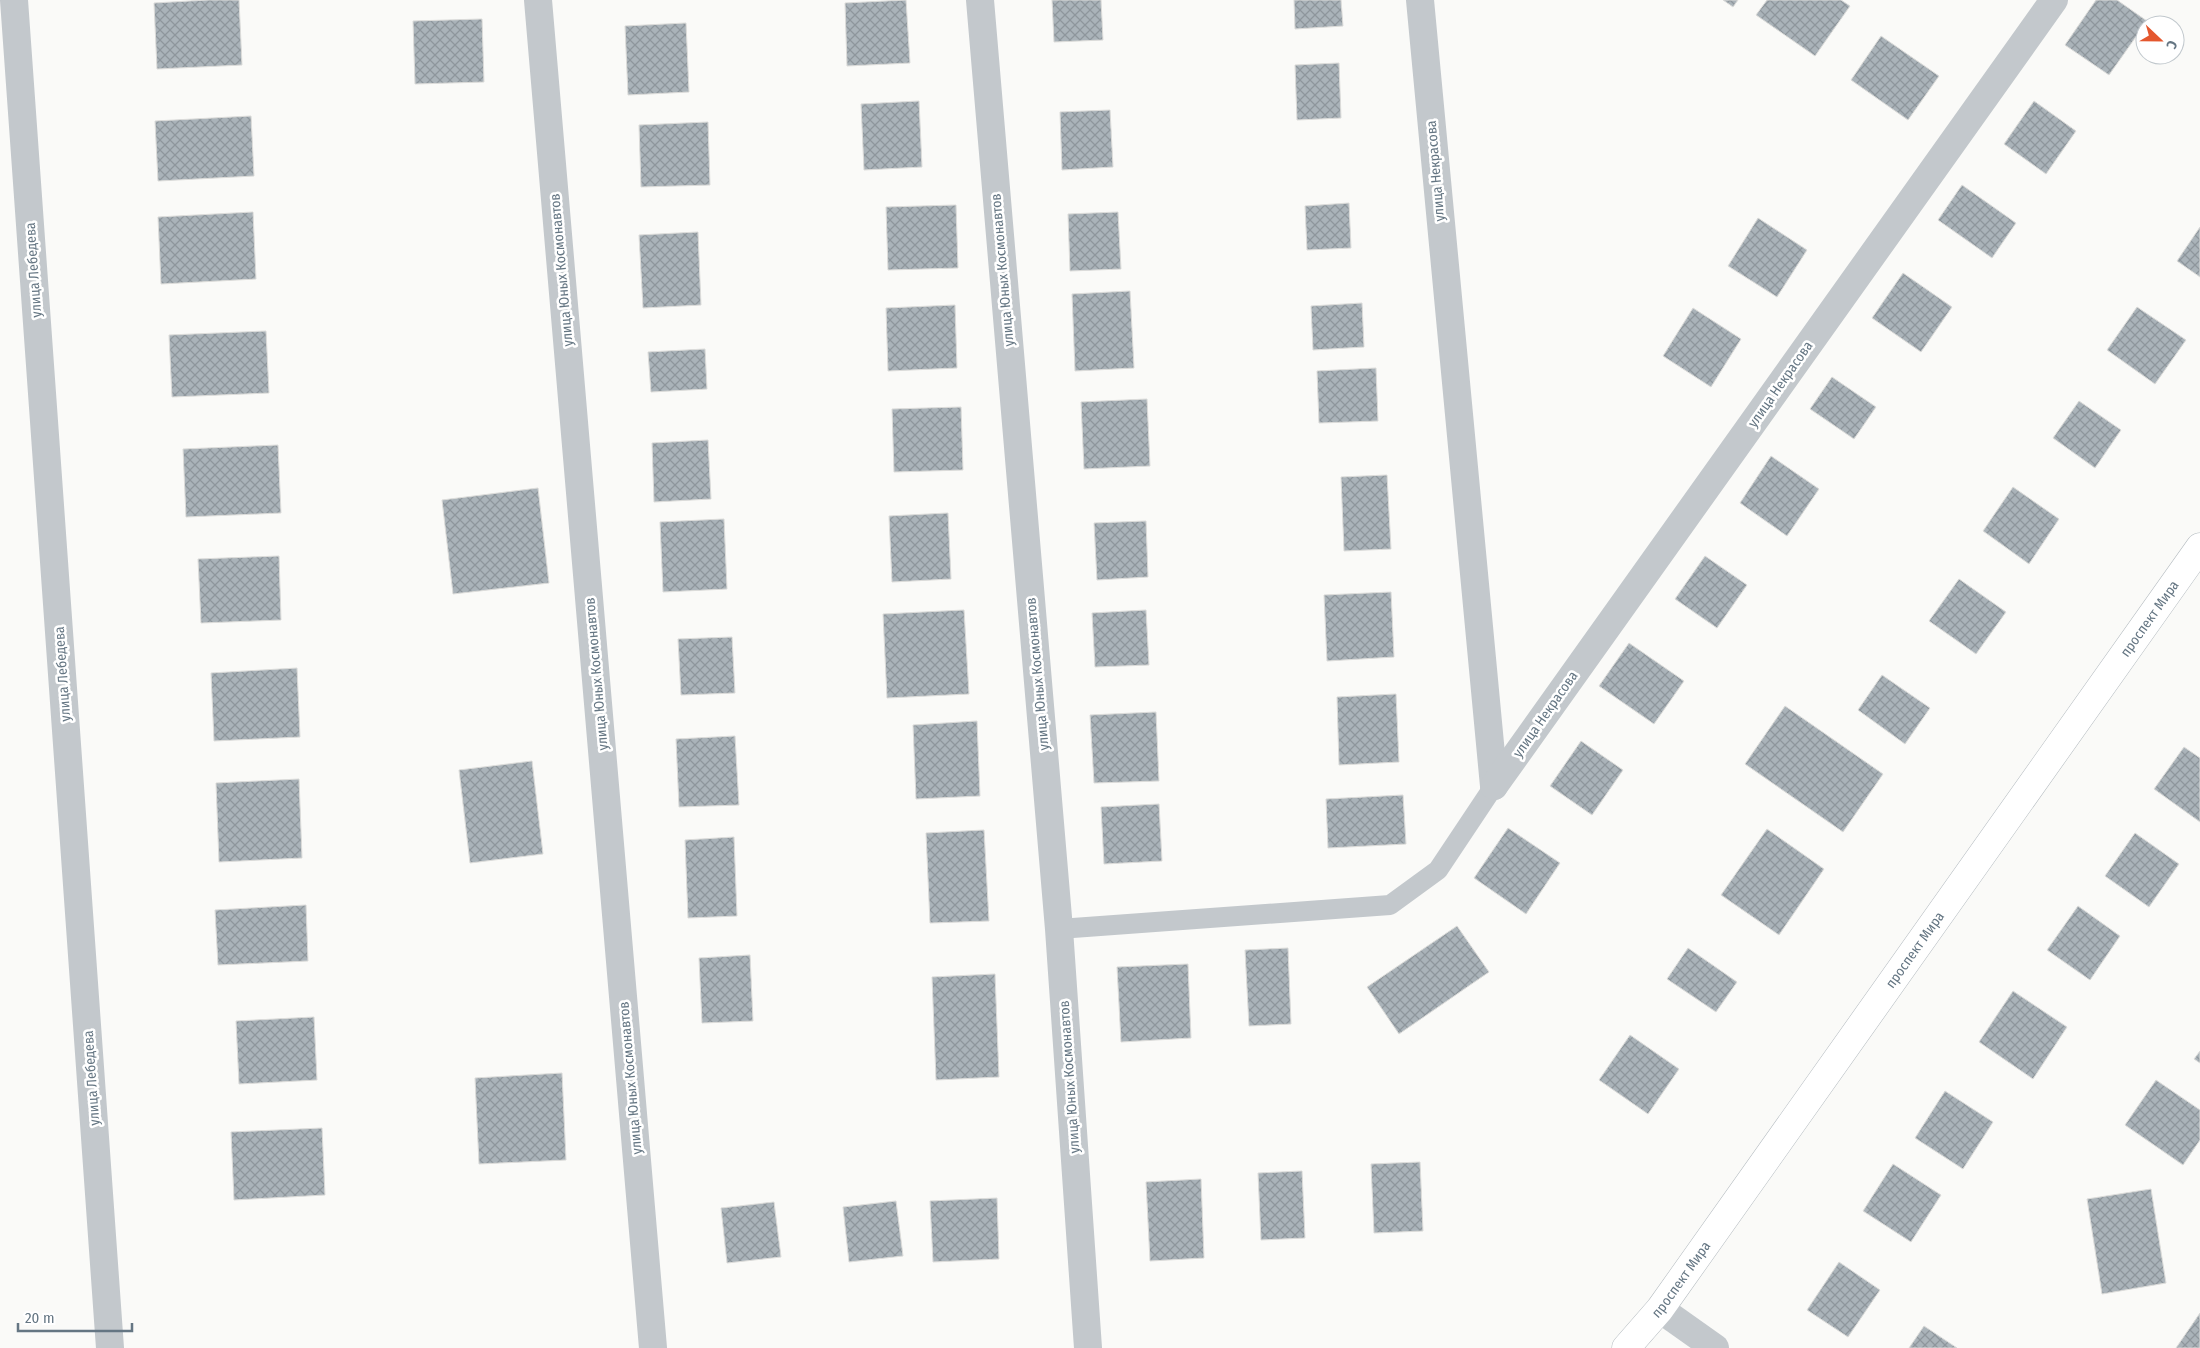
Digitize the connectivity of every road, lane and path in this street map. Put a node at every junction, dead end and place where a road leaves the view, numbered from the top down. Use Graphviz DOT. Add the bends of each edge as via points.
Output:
graph roads {
  1 [pos="14,0"];
  2 [pos="538,0"];
  3 [pos="980,0"];
  4 [pos="1420,0"];
  5 [pos="2054,0"];
  6 [pos="2197,558"];
  7 [pos="1494,786"];
  8 [pos="1058,929"];
  9 [pos="1660,1309"];
  10 [pos="110,1348"];
  11 [pos="653,1348"];
  12 [pos="1088,1348"];
  13 [pos="1626,1348"];
  14 [pos="1715,1348"];
  1 -- 10 [label="street, улица Лебедева"];
  2 -- 11 [label="street, улица Юных Космонавтов"];
  3 -- 8 [label="street, улица Юных Космонавтов"];
  4 -- 7 [label="street, улица Некрасова"];
  5 -- 7 [label="street, улица Некрасова"];
  6 -- 9 [label="main road, проспект Мира"];
  7 -- 8 [label="lane" via="1438,870 1390,905"];
  8 -- 12 [label="street, улица Юных Космонавтов"];
  9 -- 13 [label="main road, проспект Мира"];
  9 -- 14 [label="street"];
}
